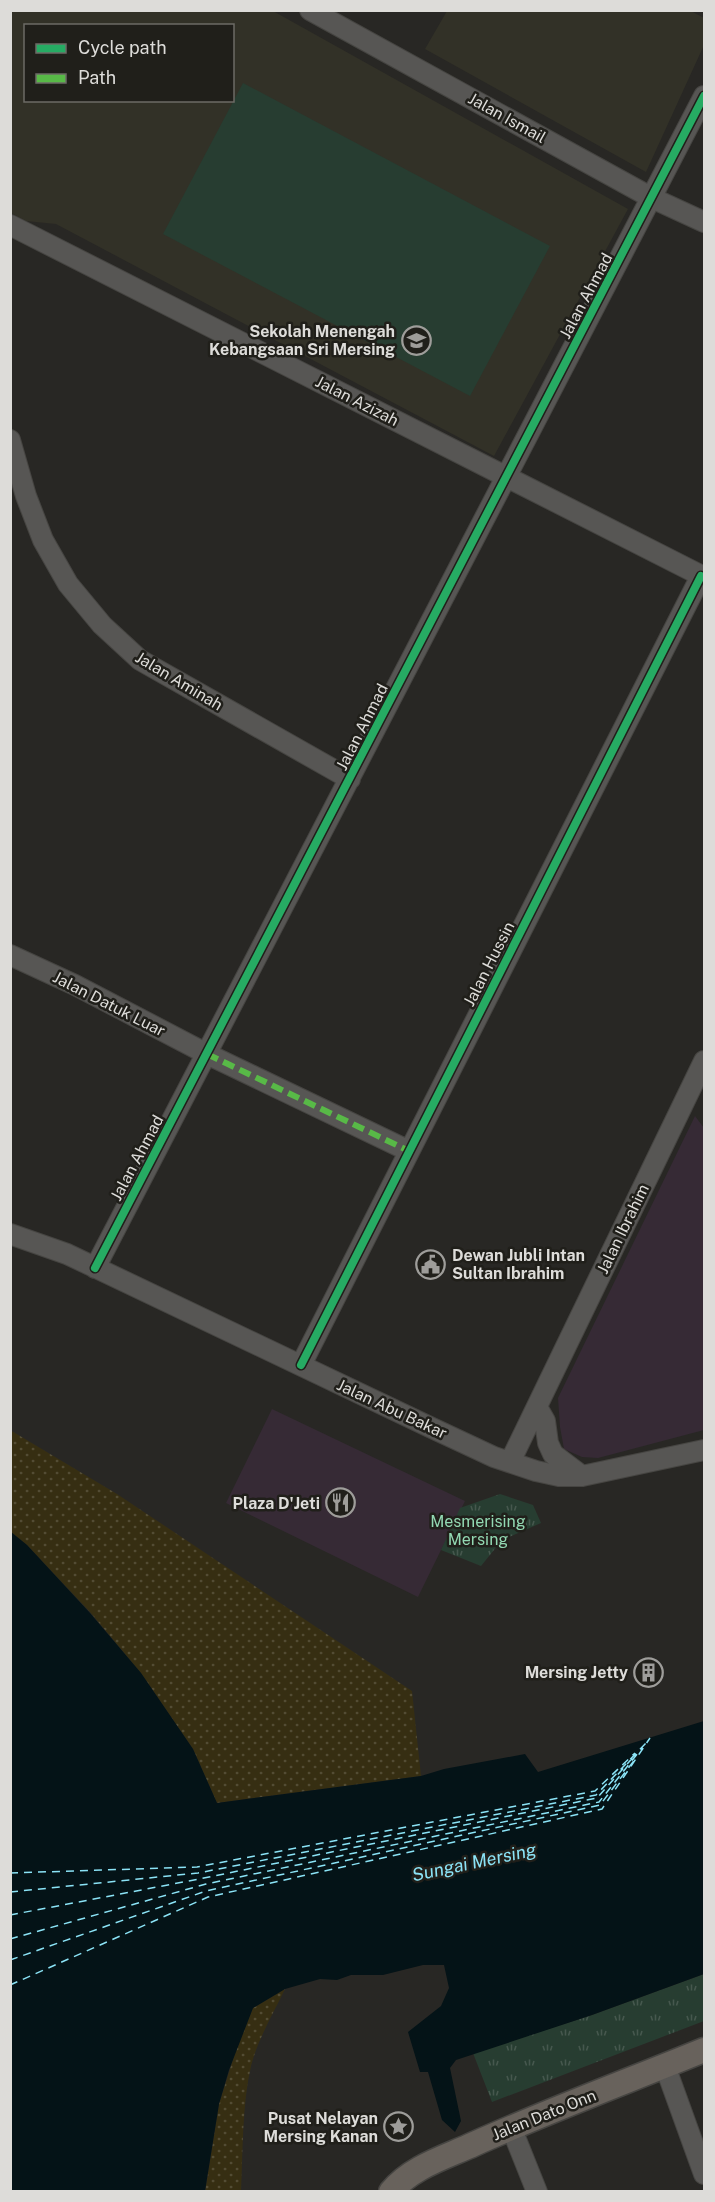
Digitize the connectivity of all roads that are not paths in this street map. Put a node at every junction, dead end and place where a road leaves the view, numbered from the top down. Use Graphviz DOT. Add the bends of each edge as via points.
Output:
graph roads {
  1 [pos="310,10"];
  2 [pos="705,96"];
  3 [pos="652,198"];
  4 [pos="705,222"];
  5 [pos="10,225"];
  6 [pos="10,440"];
  7 [pos="506,478"];
  8 [pos="703,576"];
  9 [pos="350,779"];
  10 [pos="10,955"];
  11 [pos="207,1054"];
  12 [pos="705,1061"];
  13 [pos="410,1151"];
  14 [pos="10,1234"];
  15 [pos="95,1268"];
  16 [pos="301,1365"];
  17 [pos="537,1407"];
  18 [pos="705,1450"];
  19 [pos="510,1462"];
  20 [pos="582,1476"];
  21 [pos="705,2050"];
  22 [pos="665,2066"];
  23 [pos="511,2127"];
  24 [pos="705,2174"];
  25 [pos="392,2192"];
  26 [pos="537,2192"];
  1 -- 3 [label="street, Jalan Ismail"];
  2 -- 3 [label="street, Jalan Ahmad"];
  3 -- 4 [label="street, Jalan Ismail"];
  3 -- 7 [label="street, Jalan Ahmad"];
  5 -- 7 [label="street, Jalan Azizah"];
  6 -- 9 [label="street, Jalan Aminah" via="43,540 68,584 102,625 140,660"];
  7 -- 8 [label="street, Jalan Azizah"];
  7 -- 9 [label="street, Jalan Ahmad"];
  8 -- 13 [label="street, Jalan Hussin"];
  9 -- 11 [label="street, Jalan Ahmad"];
  10 -- 11 [label="street, Jalan Datuk Luar"];
  11 -- 13 [label="street, Jalan Datuk Luar"];
  11 -- 15 [label="street, Jalan Ahmad"];
  12 -- 17 [label="street, Jalan Ibrahim"];
  13 -- 16 [label="street, Jalan Hussin"];
  14 -- 15 [label="street, Jalan Abu Bakar"];
  15 -- 16 [label="street, Jalan Abu Bakar"];
  16 -- 19 [label="street, Jalan Abu Bakar"];
  17 -- 19 [label="street, Jalan Ibrahim"];
  17 -- 20 [label="street" via="546,1421 548,1443 554,1454"];
  18 -- 20 [label="street, Jalan Abu Bakar"];
  19 -- 20 [label="street, Jalan Abu Bakar" via="536,1472"];
  21 -- 22 [label="main road, Jalan Dato Onn"];
  22 -- 23 [label="main road, Jalan Dato Onn"];
  22 -- 24 [label="street"];
  23 -- 25 [label="main road, Jalan Dato Onn" via="429,2164 408,2176"];
  23 -- 26 [label="street"];
}
